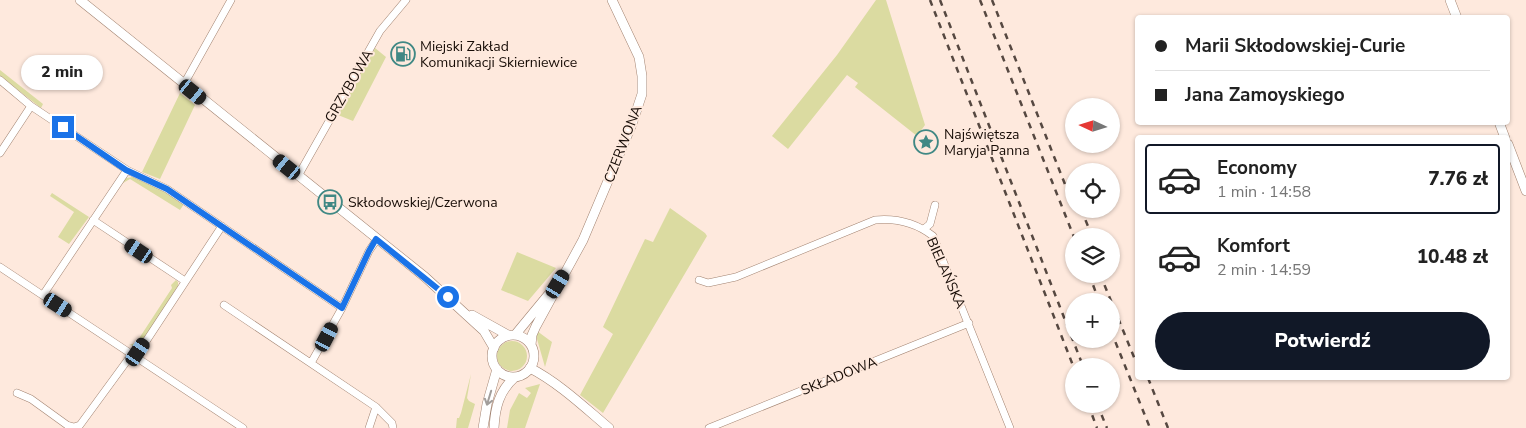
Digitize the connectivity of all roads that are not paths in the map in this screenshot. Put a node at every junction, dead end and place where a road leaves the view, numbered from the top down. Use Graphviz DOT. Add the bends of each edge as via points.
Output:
graph roads {
  1 [pos="80,0"];
  2 [pos="232,0"];
  3 [pos="406,0"];
  4 [pos="612,0"];
  5 [pos="1450,0"];
  6 [pos="1456,15"];
  7 [pos="0,80"];
  8 [pos="184,84"];
  9 [pos="32,106"];
  10 [pos="1510,149"];
  11 [pos="0,153"];
  12 [pos="126,170"];
  13 [pos="298,176"];
  14 [pos="1526,191"];
  15 [pos="935,206"];
  16 [pos="93,220"];
  17 [pos="222,226"];
  18 [pos="924,229"];
  19 [pos="376,239"];
  20 [pos="0,267"];
  21 [pos="699,280"];
  22 [pos="185,281"];
  23 [pos="558,284"];
  24 [pos="43,295"];
  25 [pos="224,305"];
  26 [pos="459,307"];
  27 [pos="342,308"];
  28 [pos="968,323"];
  29 [pos="512,335"];
  30 [pos="531,345"];
  31 [pos="494,348"];
  32 [pos="132,354"];
  33 [pos="311,363"];
  34 [pos="530,368"];
  35 [pos="497,369"];
  36 [pos="515,376"];
  37 [pos="17,393"];
  38 [pos="376,408"];
  39 [pos="243,428"];
  40 [pos="369,428"];
  41 [pos="393,428"];
  42 [pos="483,428"];
  43 [pos="494,428"];
  44 [pos="609,428"];
  45 [pos="709,428"];
  46 [pos="1010,428"];
  1 -- 8 [label="main road"];
  2 -- 8 [label="street"];
  3 -- 13 [label="street, GRZYBOWA" via="380,32"];
  4 -- 23 [label="main road, CZERWONA" via="639,57 642,94 583,240"];
  5 -- 6 [label="main road"];
  7 -- 9 [label="street"];
  8 -- 13 [label="main road"];
  9 -- 11 [label="street"];
  9 -- 12 [label="street"];
  10 -- 14 [label="main road"];
  12 -- 16 [label="street"];
  12 -- 17 [label="street" via="167,189"];
  13 -- 19 [label="main road"];
  15 -- 18 [label="street" via="930,224"];
  16 -- 22 [label="street"];
  16 -- 24 [label="street"];
  17 -- 22 [label="street"];
  17 -- 27 [label="street"];
  18 -- 21 [label="street, BIELAŃSKA" via="889,219 874,220 736,277 708,283"];
  18 -- 28 [label="street, BIELAŃSKA" via="933,236"];
  19 -- 26 [label="main road"];
  19 -- 27 [label="street"];
  20 -- 24 [label="street"];
  22 -- 32 [label="street" via="138,352"];
  23 -- 29 [label="main road, CZERWONA"];
  23 -- 30 [label="main road, CZERWONA" via="532,335"];
  24 -- 32 [label="street"];
  25 -- 33 [label="street"];
  26 -- 29 [label="main road"];
  26 -- 31 [label="main road" via="484,331"];
  27 -- 33 [label="street"];
  28 -- 45 [label="street, SKŁADOWA"];
  28 -- 46 [label="street, BIELAŃSKA"];
  29 -- 30 [label="main road" via="521,336"];
  29 -- 31 [label="main road" via="502,338"];
  30 -- 34 [label="main road" via="534,357"];
  31 -- 35 [label="main road" via="493,359"];
  32 -- 37 [label="street" via="78,426 67,426 31,399"];
  32 -- 39 [label="street"];
  33 -- 38 [label="street"];
  34 -- 36 [label="main road"];
  34 -- 44 [label="main road"];
  35 -- 36 [label="main road" via="508,376"];
  35 -- 42 [label="main road, one-way"];
  36 -- 43 [label="main road" via="506,384 499,398"];
  38 -- 40 [label="street"];
  38 -- 41 [label="street"];
}
